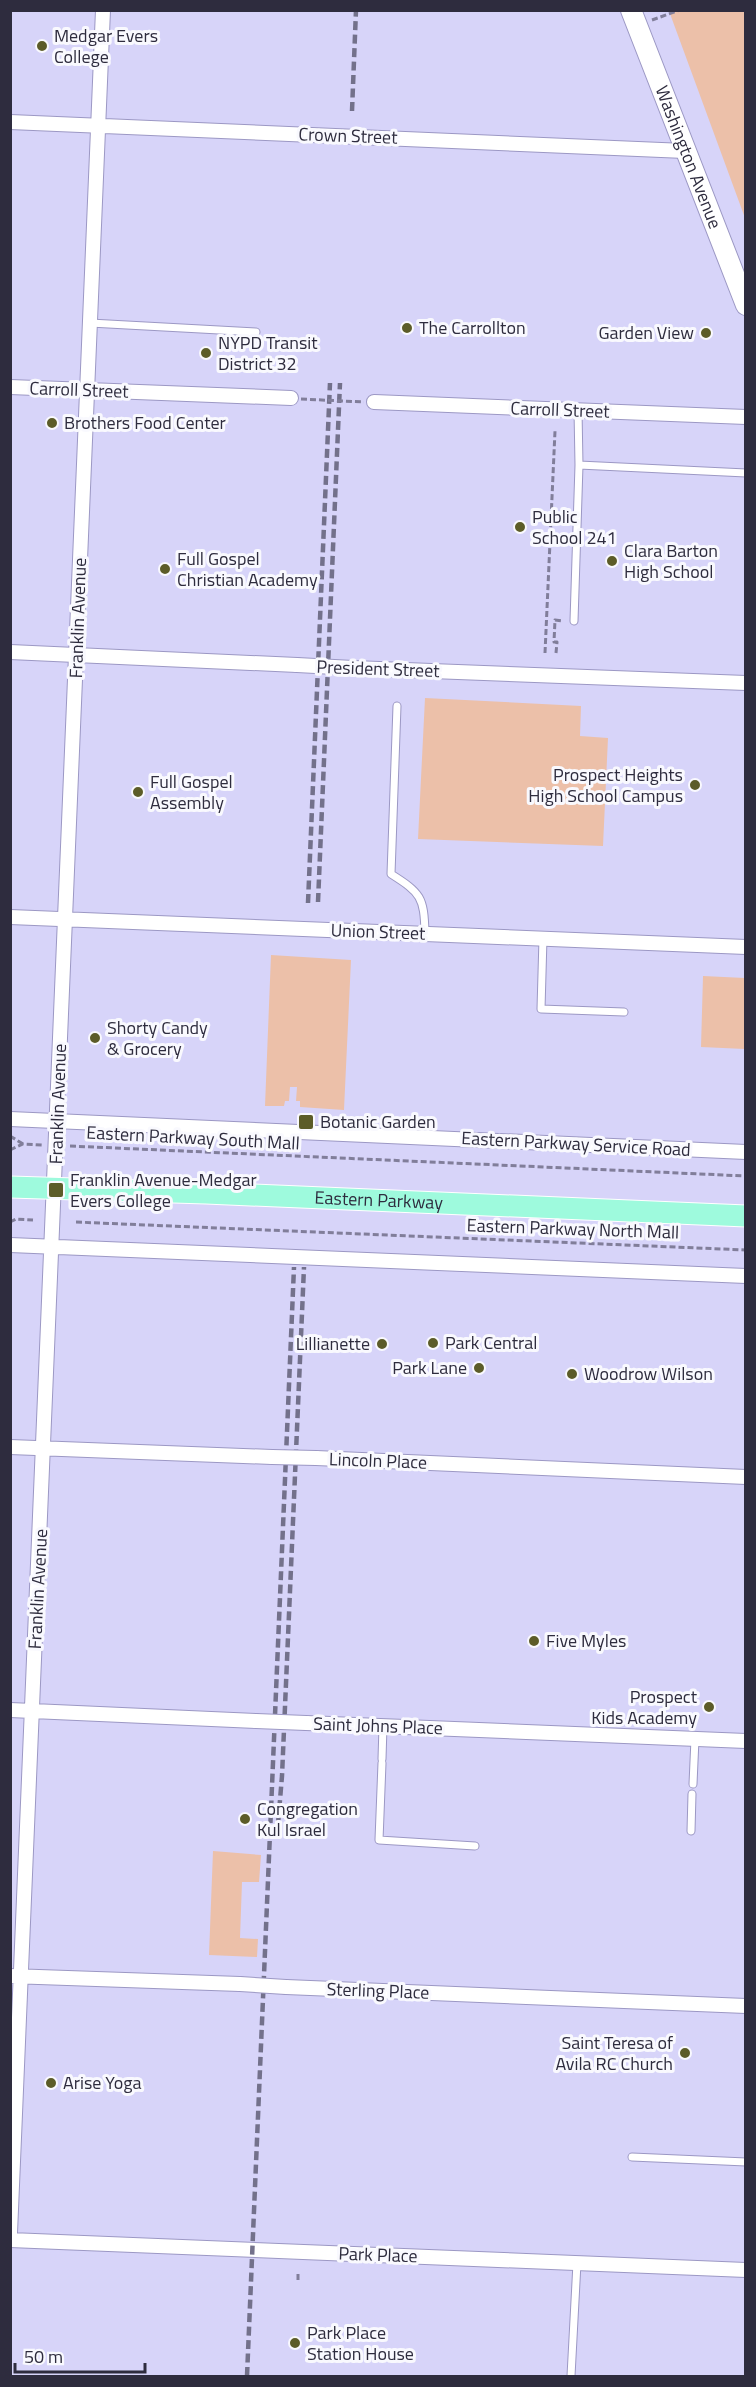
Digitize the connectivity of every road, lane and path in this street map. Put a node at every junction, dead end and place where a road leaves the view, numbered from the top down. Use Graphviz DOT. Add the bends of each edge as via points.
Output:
graph roads {
  1 [pos="103,10"];
  2 [pos="680,10"];
  3 [pos="634,18"];
  4 [pos="10,122"];
  5 [pos="99,126"];
  6 [pos="685,151"];
  7 [pos="746,305"];
  8 [pos="90,323"];
  9 [pos="256,332"];
  10 [pos="10,387"];
  11 [pos="88,390"];
  12 [pos="296,399"];
  13 [pos="369,402"];
  14 [pos="578,410"];
  15 [pos="746,417"];
  16 [pos="555,431"];
  17 [pos="579,465"];
  18 [pos="746,472"];
  19 [pos="555,620"];
  20 [pos="574,621"];
  21 [pos="10,652"];
  22 [pos="545,652"];
  23 [pos="556,653"];
  24 [pos="76,654"];
  25 [pos="746,683"];
  26 [pos="397,706"];
  27 [pos="10,917"];
  28 [pos="66,919"];
  29 [pos="425,933"];
  30 [pos="543,938"];
  31 [pos="746,947"];
  32 [pos="624,1012"];
  33 [pos="10,1119"];
  34 [pos="57,1121"];
  35 [pos="10,1136"];
  36 [pos="23,1144"];
  37 [pos="44,1145"];
  38 [pos="71,1146"];
  39 [pos="10,1150"];
  40 [pos="746,1152"];
  41 [pos="746,1176"];
  42 [pos="10,1187"];
  43 [pos="54,1188"];
  44 [pos="746,1216"];
  45 [pos="33,1220"];
  46 [pos="10,1222"];
  47 [pos="76,1222"];
  48 [pos="10,1245"];
  49 [pos="52,1247"];
  50 [pos="746,1250"];
  51 [pos="746,1276"];
  52 [pos="10,1448"];
  53 [pos="45,1449"];
  54 [pos="746,1477"];
  55 [pos="10,1710"];
  56 [pos="32,1711"];
  57 [pos="384,1726"];
  58 [pos="694,1739"];
  59 [pos="746,1741"];
  60 [pos="693,1784"];
  61 [pos="692,1794"];
  62 [pos="691,1830"];
  63 [pos="475,1846"];
  64 [pos="16,1976"];
  65 [pos="746,2006"];
  66 [pos="632,2157"];
  67 [pos="746,2162"];
  68 [pos="10,2233"];
  69 [pos="10,2240"];
  70 [pos="576,2263"];
  71 [pos="746,2270"];
  72 [pos="298,2273"];
  73 [pos="298,2280"];
  74 [pos="572,2376"];
  1 -- 5 [label="street, Franklin Avenue"];
  2 -- 3 [label="path"];
  3 -- 6 [label="main road, Washington Avenue"];
  4 -- 5 [label="street, Crown Street"];
  5 -- 6 [label="street, Crown Street"];
  5 -- 8 [label="street, Franklin Avenue"];
  6 -- 7 [label="main road, Washington Avenue"];
  8 -- 9 [label="lane"];
  8 -- 11 [label="street, Franklin Avenue"];
  10 -- 11 [label="street, Carroll Street"];
  11 -- 12 [label="street, Carroll Street"];
  11 -- 24 [label="street, Franklin Avenue"];
  12 -- 13 [label="path, bridge"];
  13 -- 14 [label="street, Carroll Street"];
  14 -- 15 [label="street, Carroll Street"];
  14 -- 17 [label="lane"];
  16 -- 22 [label="path"];
  17 -- 18 [label="lane"];
  17 -- 20 [label="lane"];
  19 -- 23 [label="path"];
  21 -- 24 [label="street, President Street"];
  24 -- 25 [label="street, President Street, bridge"];
  24 -- 28 [label="street, Franklin Avenue"];
  26 -- 29 [label="lane" via="391,874 414,889 424,907"];
  27 -- 28 [label="street, Union Street"];
  28 -- 29 [label="street, Union Street"];
  28 -- 34 [label="street, Franklin Avenue"];
  29 -- 30 [label="street, Union Street"];
  30 -- 31 [label="street, Union Street"];
  30 -- 32 [label="lane" via="541,1010"];
  33 -- 34 [label="street, Eastern Parkway Service Road"];
  34 -- 40 [label="street, Eastern Parkway Service Road"];
  34 -- 43 [label="street, Franklin Avenue"];
  35 -- 36 [label="path"];
  36 -- 37 [label="path"];
  36 -- 39 [label="path"];
  38 -- 41 [label="path, Eastern Parkway South Mall"];
  42 -- 43 [label="main road, Eastern Parkway"];
  43 -- 44 [label="main road, Eastern Parkway"];
  43 -- 49 [label="street, Franklin Avenue"];
  45 -- 46 [label="path"];
  47 -- 50 [label="path, Eastern Parkway North Mall"];
  48 -- 49 [label="street"];
  49 -- 51 [label="street"];
  49 -- 53 [label="street, Franklin Avenue"];
  52 -- 53 [label="street, Lincoln Place"];
  53 -- 54 [label="street, Lincoln Place, bridge"];
  53 -- 56 [label="street, Franklin Avenue"];
  55 -- 56 [label="street, Saint Johns Place"];
  56 -- 57 [label="street, Saint Johns Place, bridge"];
  56 -- 64 [label="street, Franklin Avenue"];
  57 -- 58 [label="street, Saint Johns Place"];
  57 -- 63 [label="lane" via="379,1840"];
  58 -- 59 [label="street, Saint Johns Place"];
  58 -- 60 [label="lane"];
  61 -- 62 [label="lane"];
  64 -- 65 [label="street, Sterling Place, bridge"];
  64 -- 68 [label="street, Franklin Avenue"];
  66 -- 67 [label="lane"];
  69 -- 70 [label="street, Park Place"];
  70 -- 71 [label="street, Park Place"];
  70 -- 74 [label="lane"];
  72 -- 73 [label="path"];
}
